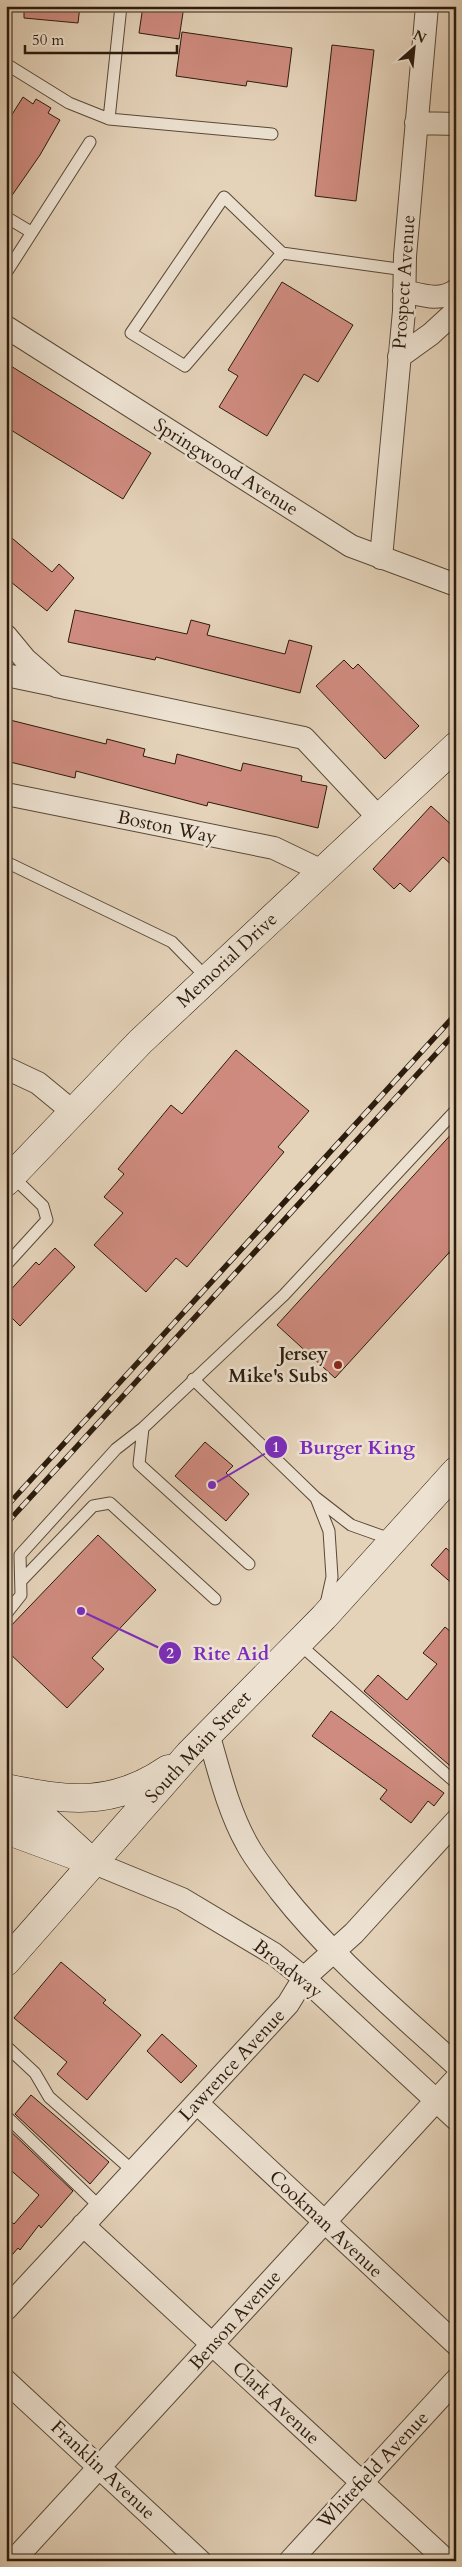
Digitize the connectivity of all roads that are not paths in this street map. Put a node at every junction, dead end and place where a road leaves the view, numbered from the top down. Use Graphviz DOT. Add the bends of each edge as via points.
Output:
graph roads {
  1 [pos="121,6"];
  2 [pos="427,6"];
  3 [pos="6,64"];
  4 [pos="109,119"];
  5 [pos="416,123"];
  6 [pos="456,124"];
  7 [pos="272,134"];
  8 [pos="90,142"];
  9 [pos="6,217"];
  10 [pos="32,232"];
  11 [pos="282,253"];
  12 [pos="6,274"];
  13 [pos="404,281"];
  14 [pos="456,290"];
  15 [pos="456,311"];
  16 [pos="6,327"];
  17 [pos="399,357"];
  18 [pos="382,558"];
  19 [pos="456,585"];
  20 [pos="6,636"];
  21 [pos="6,675"];
  22 [pos="56,686"];
  23 [pos="456,746"];
  24 [pos="6,794"];
  25 [pos="379,818"];
  26 [pos="6,862"];
  27 [pos="324,872"];
  28 [pos="208,979"];
  29 [pos="6,1068"];
  30 [pos="456,1110"];
  31 [pos="72,1111"];
  32 [pos="9,1179"];
  33 [pos="6,1265"];
  34 [pos="192,1379"];
  35 [pos="143,1428"];
  36 [pos="456,1471"];
  37 [pos="315,1497"];
  38 [pos="393,1540"];
  39 [pos="249,1564"];
  40 [pos="21,1581"];
  41 [pos="215,1599"];
  42 [pos="6,1614"];
  43 [pos="324,1617"];
  44 [pos="298,1643"];
  45 [pos="208,1733"];
  46 [pos="189,1754"];
  47 [pos="456,1783"];
  48 [pos="6,1788"];
  49 [pos="6,1799"];
  50 [pos="453,1829"];
  51 [pos="6,1830"];
  52 [pos="92,1862"];
  53 [pos="334,1952"];
  54 [pos="6,1962"];
  55 [pos="304,1978"];
  56 [pos="6,2046"];
  57 [pos="456,2065"];
  58 [pos="456,2079"];
  59 [pos="436,2100"];
  60 [pos="197,2103"];
  61 [pos="6,2116"];
  62 [pos="456,2119"];
  63 [pos="133,2171"];
  64 [pos="100,2207"];
  65 [pos="323,2223"];
  66 [pos="83,2224"];
  67 [pos="6,2309"];
  68 [pos="213,2344"];
  69 [pos="456,2344"];
  70 [pos="6,2380"];
  71 [pos="456,2380"];
  72 [pos="100,2468"];
  73 [pos="362,2483"];
  74 [pos="13,2561"];
  75 [pos="200,2561"];
  76 [pos="290,2561"];
  77 [pos="447,2561"];
  1 -- 4 [label="lane"];
  2 -- 5 [label="street, Prospect Avenue"];
  3 -- 4 [label="lane" via="68,103"];
  4 -- 7 [label="lane"];
  5 -- 6 [label="street"];
  5 -- 13 [label="street, Prospect Avenue"];
  8 -- 10 [label="lane"];
  9 -- 10 [label="lane"];
  10 -- 12 [label="lane"];
  11 -- 11 [label="lane" via="185,366 131,333 224,197"];
  11 -- 13 [label="lane"];
  13 -- 14 [label="street" via="436,298"];
  13 -- 17 [label="street, Prospect Avenue"];
  15 -- 17 [label="street"];
  16 -- 18 [label="street, Springwood Avenue" via="351,546"];
  17 -- 18 [label="street, Prospect Avenue"];
  18 -- 19 [label="street, Springwood Avenue"];
  20 -- 22 [label="street" via="25,659"];
  21 -- 22 [label="street"];
  22 -- 25 [label="street" via="304,738"];
  23 -- 25 [label="main road, Memorial Drive"];
  24 -- 27 [label="street, Boston Way" via="274,848"];
  25 -- 27 [label="main road, Memorial Drive"];
  26 -- 28 [label="lane" via="172,942"];
  27 -- 28 [label="main road, Memorial Drive"];
  28 -- 31 [label="main road, Memorial Drive"];
  29 -- 31 [label="street" via="38,1083"];
  30 -- 34 [label="lane" via="284,1295"];
  31 -- 32 [label="main road, Memorial Drive"];
  32 -- 33 [label="lane" via="43,1206 47,1220"];
  34 -- 35 [label="lane"];
  34 -- 37 [label="lane"];
  35 -- 39 [label="lane" via="139,1464"];
  35 -- 40 [label="lane" via="116,1449 20,1555"];
  36 -- 38 [label="main road, South Main Street"];
  37 -- 38 [label="lane" via="350,1525"];
  37 -- 43 [label="lane" via="329,1531 332,1577"];
  38 -- 43 [label="main road, South Main Street"];
  40 -- 41 [label="lane" via="94,1506 110,1503"];
  40 -- 42 [label="lane" via="22,1595"];
  43 -- 44 [label="main road, South Main Street"];
  44 -- 45 [label="main road, South Main Street"];
  44 -- 47 [label="lane"];
  45 -- 46 [label="main road, South Main Street"];
  45 -- 53 [label="street" via="232,1814 247,1845 303,1920"];
  46 -- 48 [label="main road" via="160,1774 99,1798 72,1800"];
  46 -- 52 [label="main road, South Main Street"];
  49 -- 52 [label="main road" via="45,1819"];
  50 -- 53 [label="street, Lawrence Avenue"];
  51 -- 52 [label="main road"];
  52 -- 54 [label="main road, South Main Street"];
  52 -- 55 [label="street, Broadway" via="182,1899 274,1954"];
  53 -- 55 [label="street, Lawrence Avenue"];
  53 -- 57 [label="street"];
  55 -- 59 [label="street, Broadway"];
  55 -- 60 [label="street, Lawrence Avenue" via="288,2004"];
  56 -- 63 [label="lane" via="35,2073 49,2097"];
  58 -- 59 [label="street, Benson Avenue"];
  59 -- 62 [label="street, Broadway"];
  59 -- 65 [label="street, Benson Avenue"];
  60 -- 63 [label="street, Lawrence Avenue"];
  60 -- 65 [label="street, Cookman Avenue"];
  61 -- 64 [label="lane"];
  63 -- 64 [label="street, Lawrence Avenue"];
  64 -- 66 [label="street, Lawrence Avenue"];
  65 -- 68 [label="street, Benson Avenue"];
  65 -- 69 [label="street, Cookman Avenue"];
  66 -- 67 [label="street, Lawrence Avenue"];
  66 -- 68 [label="street, Clark Avenue"];
  68 -- 72 [label="street, Benson Avenue"];
  68 -- 73 [label="street, Clark Avenue"];
  70 -- 72 [label="street, Franklin Avenue"];
  71 -- 73 [label="street, Whitefield Avenue"];
  72 -- 74 [label="street, Benson Avenue"];
  72 -- 75 [label="street, Franklin Avenue"];
  73 -- 76 [label="street, Whitefield Avenue"];
  73 -- 77 [label="street, Clark Avenue"];
}
